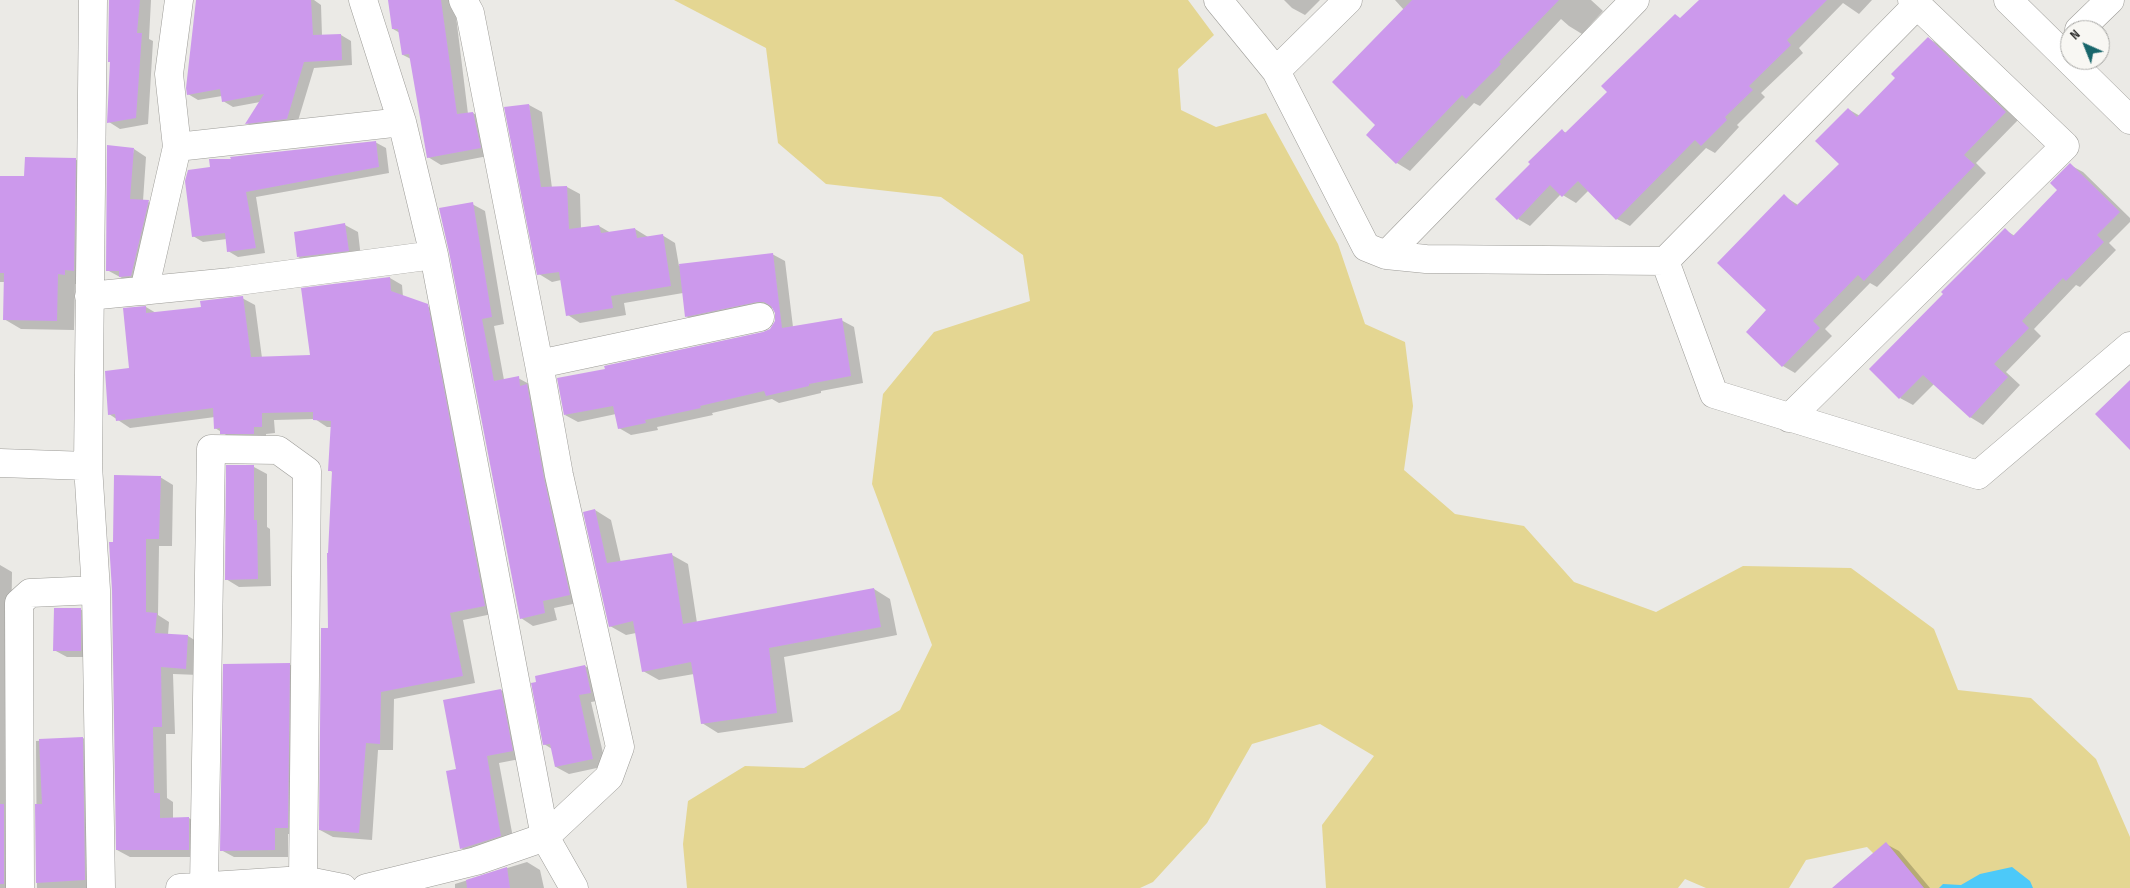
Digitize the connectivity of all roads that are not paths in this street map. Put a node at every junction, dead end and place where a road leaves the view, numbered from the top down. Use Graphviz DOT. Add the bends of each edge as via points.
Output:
graph roads {
  1 [pos="92,0"];
  2 [pos="178,0"];
  3 [pos="363,0"];
  4 [pos="463,0"];
  5 [pos="1218,0"];
  6 [pos="1348,0"];
  7 [pos="1635,0"];
  8 [pos="2008,0"];
  9 [pos="2110,0"];
  10 [pos="1915,3"];
  11 [pos="2089,20"];
  12 [pos="2060,41"];
  13 [pos="2087,70"];
  14 [pos="1276,71"];
  15 [pos="2130,120"];
  16 [pos="402,122"];
  17 [pos="177,147"];
  18 [pos="434,255"];
  19 [pos="1386,255"];
  20 [pos="1665,261"];
  21 [pos="144,291"];
  22 [pos="89,296"];
  23 [pos="760,317"];
  24 [pos="2130,346"];
  25 [pos="539,364"];
  26 [pos="1789,418"];
  27 [pos="0,463"];
  28 [pos="88,466"];
  29 [pos="96,590"];
  30 [pos="9,615"];
  31 [pos="10,742"];
  32 [pos="545,837"];
  33 [pos="303,880"];
  34 [pos="192,887"];
  35 [pos="20,888"];
  36 [pos="101,888"];
  37 [pos="343,888"];
  38 [pos="366,888"];
  39 [pos="574,888"];
  1 -- 22 [label="street"];
  2 -- 17 [label="street" via="169,74"];
  3 -- 16 [label="street"];
  4 -- 25 [label="street" via="470,13"];
  5 -- 14 [label="street"];
  6 -- 14 [label="street"];
  7 -- 19 [label="street"];
  8 -- 12 [label="street"];
  9 -- 11 [label="street"];
  10 -- 20 [label="street"];
  10 -- 26 [label="street" via="2065,146"];
  13 -- 15 [label="street"];
  14 -- 19 [label="street" via="1366,247"];
  16 -- 17 [label="street"];
  16 -- 18 [label="street"];
  17 -- 21 [label="street"];
  18 -- 21 [label="street"];
  18 -- 32 [label="street"];
  19 -- 20 [label="street" via="1426,259"];
  20 -- 26 [label="street" via="1714,394"];
  21 -- 22 [label="street"];
  22 -- 28 [label="street"];
  23 -- 25 [label="street"];
  24 -- 26 [label="street" via="1978,475"];
  25 -- 32 [label="street" via="559,475 620,747 609,777"];
  27 -- 28 [label="street"];
  28 -- 29 [label="street"];
  29 -- 30 [label="street" via="30,593"];
  29 -- 36 [label="street"];
  30 -- 31 [label="street"];
  31 -- 35 [label="street"];
  32 -- 38 [label="street" via="476,861"];
  32 -- 39 [label="street"];
  33 -- 34 [label="street"];
  33 -- 34 [label="street" via="307,471 278,450 211,449"];
  33 -- 37 [label="street"];
}
